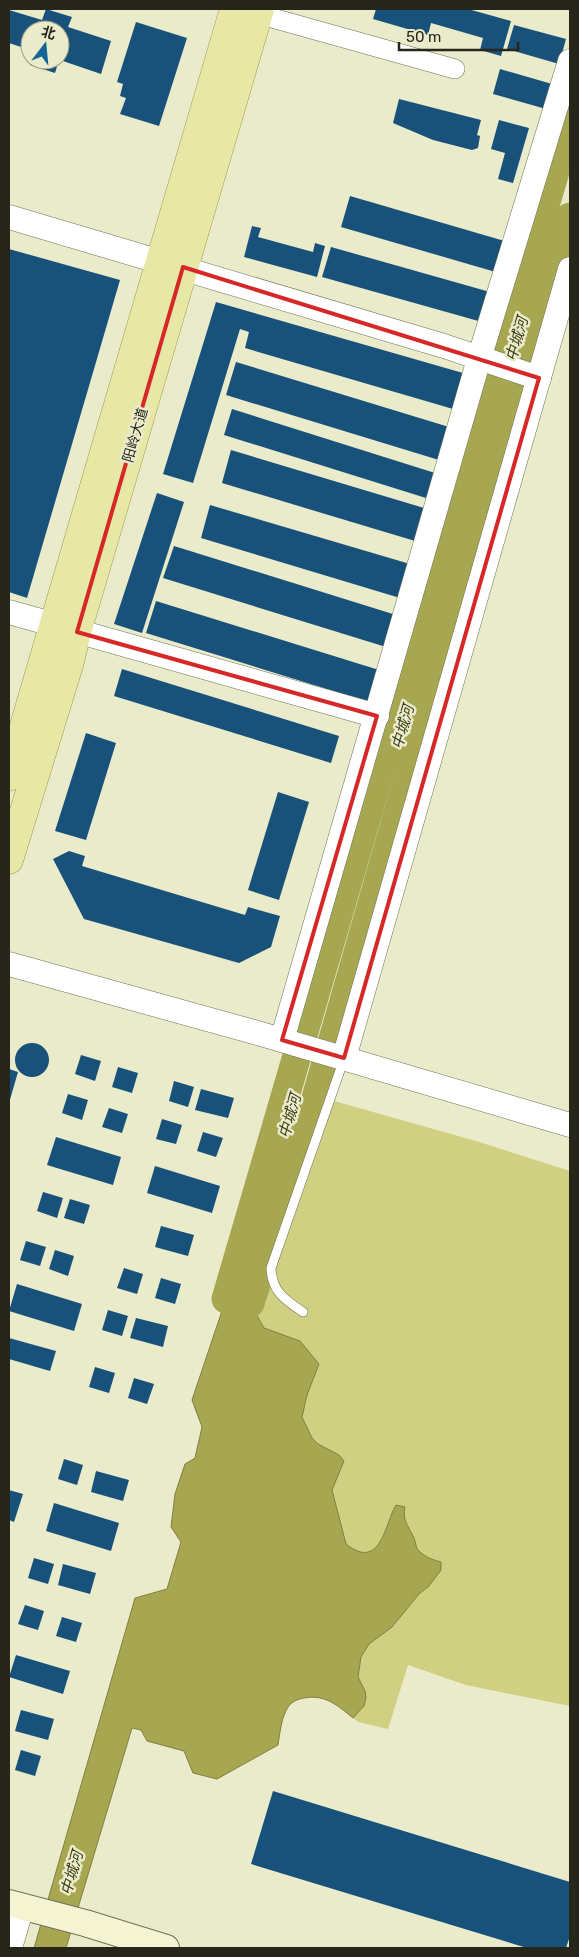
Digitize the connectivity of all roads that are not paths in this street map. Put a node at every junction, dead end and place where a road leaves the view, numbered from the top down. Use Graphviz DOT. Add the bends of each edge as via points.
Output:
graph roads {
  1 [pos="250,11"];
  2 [pos="570,61"];
  3 [pos="455,69"];
  4 [pos="9,217"];
  5 [pos="171,264"];
  6 [pos="570,269"];
  7 [pos="487,362"];
  8 [pos="534,377"];
  9 [pos="9,612"];
  10 [pos="65,628"];
  11 [pos="377,716"];
  12 [pos="9,777"];
  13 [pos="9,860"];
  14 [pos="9,964"];
  15 [pos="288,1042"];
  16 [pos="338,1056"];
  17 [pos="570,1125"];
  18 [pos="304,1312"];
  19 [pos="16,1905"];
  20 [pos="10,1948"];
  21 [pos="166,1948"];
  1 -- 3 [label="street"];
  1 -- 5 [label="main road, 阳岭大道"];
  2 -- 7 [label="street"];
  4 -- 5 [label="street"];
  5 -- 7 [label="street" via="444,346"];
  5 -- 10 [label="main road, 阳岭大道"];
  6 -- 8 [label="street"];
  7 -- 8 [label="street"];
  7 -- 11 [label="street"];
  8 -- 16 [label="street"];
  9 -- 10 [label="street"];
  10 -- 11 [label="street"];
  10 -- 12 [label="main road, 阳岭大道"];
  10 -- 13 [label="main road, 阳岭大道" via="69,665"];
  11 -- 15 [label="street"];
  14 -- 15 [label="street"];
  15 -- 16 [label="street"];
  16 -- 17 [label="street"];
  16 -- 18 [label="lane" via="271,1268 272,1281 280,1293"];
  19 -- 20 [label="street"];
  19 -- 21 [label="main road"];
}
